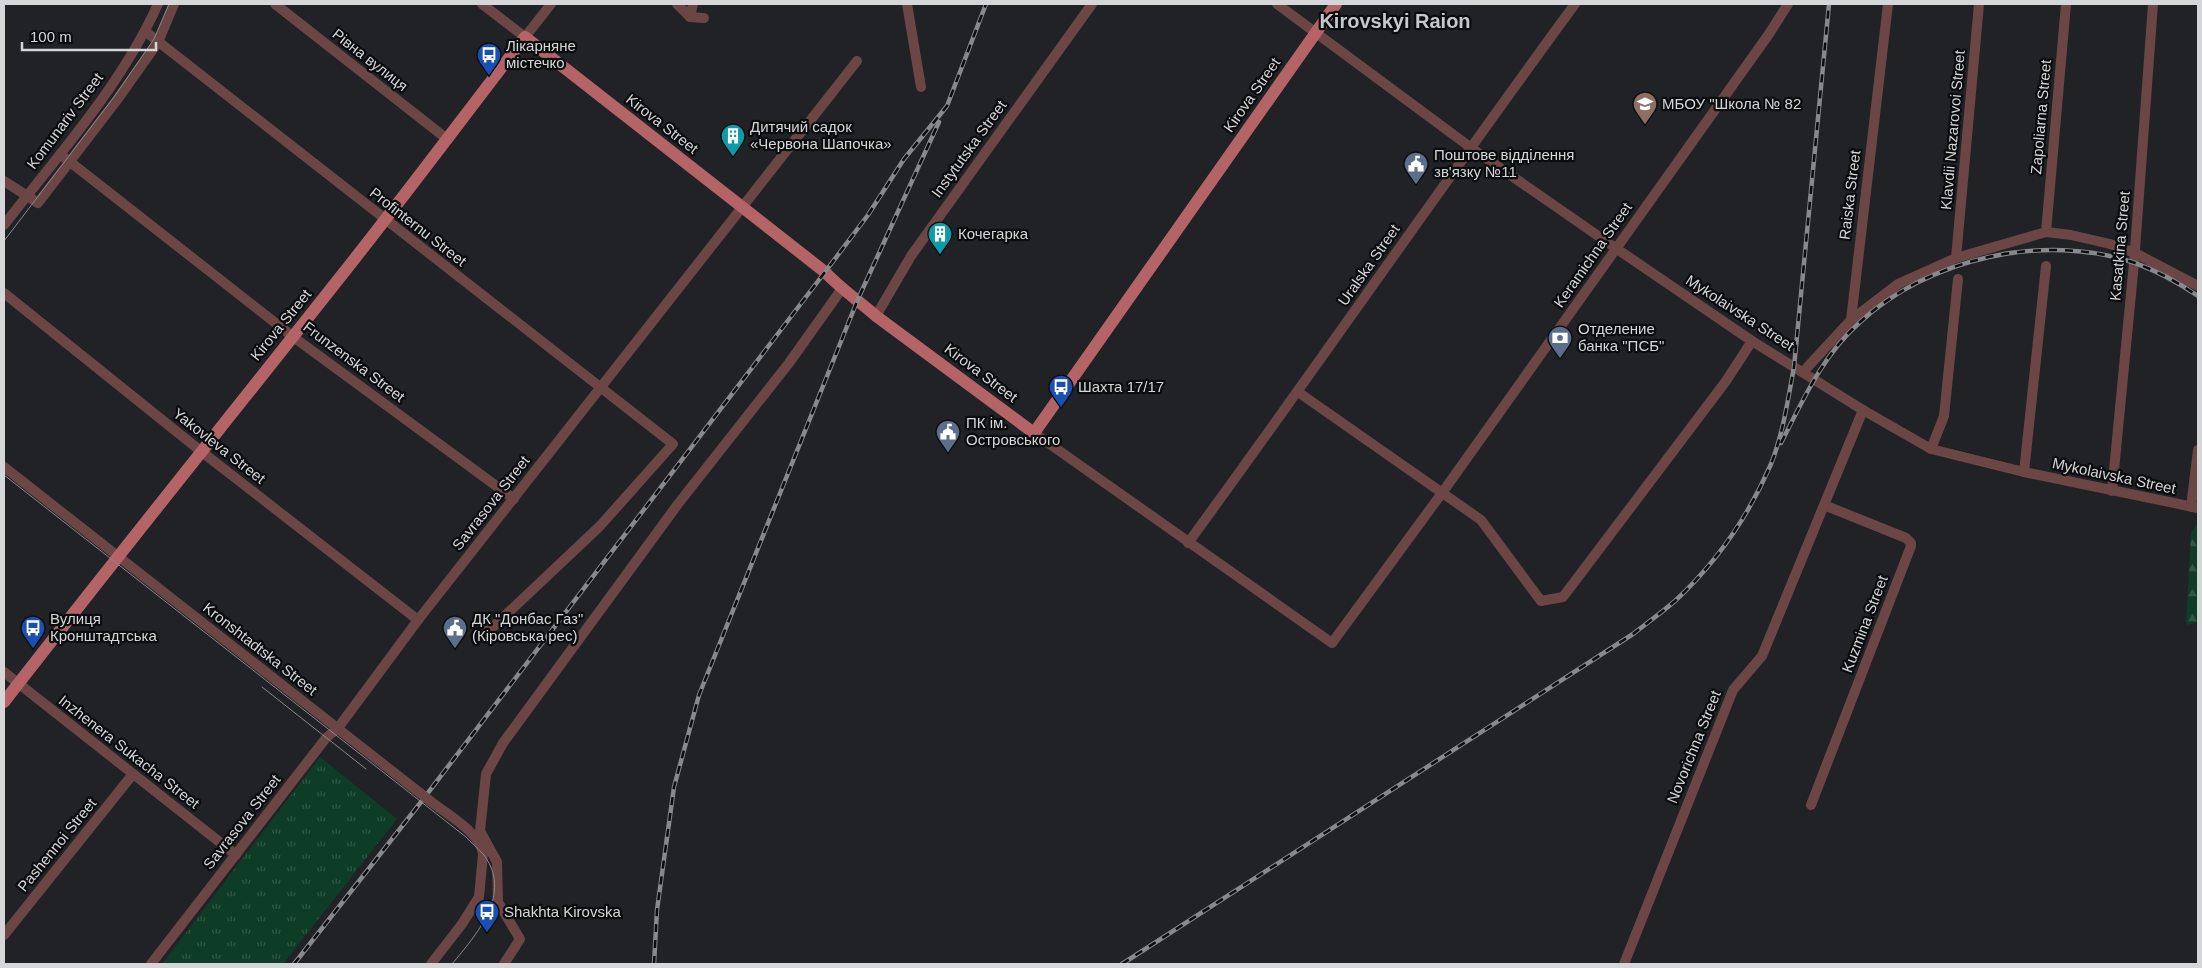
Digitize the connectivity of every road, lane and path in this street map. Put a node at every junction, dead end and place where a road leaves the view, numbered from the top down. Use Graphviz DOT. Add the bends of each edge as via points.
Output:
graph roads {
  1 [pos="158,4"];
  2 [pos="174,4"];
  3 [pos="275,4"];
  4 [pos="482,4"];
  5 [pos="551,4"];
  6 [pos="676,4"];
  7 [pos="692,4"];
  8 [pos="908,4"];
  9 [pos="1092,4"];
  10 [pos="1277,4"];
  11 [pos="1336,4"];
  12 [pos="1575,4"];
  13 [pos="1788,4"];
  14 [pos="1888,4"];
  15 [pos="1979,4"];
  16 [pos="2066,4"];
  17 [pos="2153,4"];
  18 [pos="690,17"];
  19 [pos="704,18"];
  20 [pos="146,32"];
  21 [pos="1316,33"];
  22 [pos="525,37"];
  23 [pos="158,42"];
  24 [pos="857,61"];
  25 [pos="921,87"];
  26 [pos="447,139"];
  27 [pos="1470,147"];
  28 [pos="60,154"];
  29 [pos="70,161"];
  30 [pos="4,181"];
  31 [pos="27,195"];
  32 [pos="742,208"];
  33 [pos="384,219"];
  34 [pos="4,225"];
  35 [pos="2046,232"];
  36 [pos="1617,249"];
  37 [pos="2135,253"];
  38 [pos="1956,258"];
  39 [pos="2046,266"];
  40 [pos="1958,279"];
  41 [pos="2198,286"];
  42 [pos="841,290"];
  43 [pos="4,293"];
  44 [pos="876,316"];
  45 [pos="1850,320"];
  46 [pos="292,336"];
  47 [pos="1752,341"];
  48 [pos="1803,372"];
  49 [pos="602,388"];
  50 [pos="1298,392"];
  51 [pos="1863,410"];
  52 [pos="1034,432"];
  53 [pos="1931,449"];
  54 [pos="2198,450"];
  55 [pos="202,452"];
  56 [pos="4,467"];
  57 [pos="2024,472"];
  58 [pos="2112,491"];
  59 [pos="1442,493"];
  60 [pos="514,499"];
  61 [pos="1824,505"];
  62 [pos="2195,508"];
  63 [pos="1188,542"];
  64 [pos="116,556"];
  65 [pos="418,620"];
  66 [pos="485,630"];
  67 [pos="4,672"];
  68 [pos="18,684"];
  69 [pos="4,702"];
  70 [pos="338,728"];
  71 [pos="133,774"];
  72 [pos="1810,805"];
  73 [pos="236,855"];
  74 [pos="4,935"];
  75 [pos="151,964"];
  76 [pos="431,964"];
  77 [pos="504,964"];
  78 [pos="1624,964"];
  1 -- 20 [label="street, Komunariv Street"];
  2 -- 23 [label="street, Komunariv Street"];
  3 -- 26 [label="street, Рівна вулиця"];
  4 -- 22 [label="street"];
  5 -- 22 [label="street"];
  6 -- 18 [label="street"];
  7 -- 18 [label="street"];
  8 -- 25 [label="street"];
  9 -- 44 [label="street, Instytutska Street" via="910,256"];
  10 -- 21 [label="street"];
  11 -- 21 [label="main road, Kirova Street"];
  12 -- 27 [label="street, Uralska Street"];
  13 -- 36 [label="street, Keramichna Street"];
  14 -- 45 [label="street, Raiska Street"];
  15 -- 38 [label="street, Klavdii Nazarovoi Street"];
  16 -- 35 [label="street, Zapoliarna Street"];
  17 -- 37 [label="street, Kasatkina Street"];
  18 -- 19 [label="street"];
  20 -- 23 [label="street, Profinternu Street"];
  20 -- 28 [label="street, Komunariv Street" via="108,92"];
  21 -- 27 [label="street, Mykolaivska Street"];
  21 -- 52 [label="main road, Kirova Street"];
  22 -- 26 [label="main road, Kirova Street"];
  22 -- 32 [label="main road, Kirova Street"];
  23 -- 29 [label="street, Komunariv Street"];
  23 -- 33 [label="street, Profinternu Street"];
  24 -- 32 [label="street, Savrasova Street"];
  26 -- 33 [label="main road, Kirova Street"];
  27 -- 36 [label="street, Mykolaivska Street"];
  27 -- 50 [label="street, Uralska Street"];
  28 -- 29 [label="street, Frunzenska Street"];
  28 -- 31 [label="street, Komunariv Street"];
  29 -- 31 [label="street, Komunariv Street" via="38,203"];
  29 -- 46 [label="street, Frunzenska Street"];
  30 -- 31 [label="street"];
  31 -- 34 [label="street, Komunariv Street"];
  32 -- 42 [label="main road, Kirova Street" via="825,272"];
  32 -- 49 [label="street, Savrasova Street"];
  33 -- 46 [label="main road, Kirova Street"];
  33 -- 49 [label="street, Profinternu Street"];
  35 -- 37 [label="street" via="2110,244"];
  35 -- 38 [label="street"];
  36 -- 47 [label="street, Mykolaivska Street"];
  36 -- 59 [label="street, Keramichna Street"];
  37 -- 41 [label="street"];
  37 -- 58 [label="street, Kasatkina Street"];
  38 -- 45 [label="street" via="1898,284"];
  39 -- 57 [label="street"];
  40 -- 53 [label="street" via="1944,416"];
  42 -- 44 [label="main road, Kirova Street" via="858,299"];
  42 -- 77 [label="street" via="789,363 678,504 503,743 486,774 480,831 497,862 498,902 520,939"];
  43 -- 55 [label="street, Yakovleva Street"];
  44 -- 52 [label="main road, Kirova Street"];
  45 -- 48 [label="street"];
  46 -- 55 [label="main road, Kirova Street"];
  46 -- 60 [label="street, Frunzenska Street"];
  47 -- 48 [label="street, Mykolaivska Street"];
  47 -- 59 [label="street" via="1726,381 1563,596 1541,601 1481,520"];
  48 -- 51 [label="street, Mykolaivska Street"];
  49 -- 60 [label="street, Savrasova Street"];
  49 -- 66 [label="street, Profinternu Street" via="673,444 600,526 494,626"];
  50 -- 59 [label="street"];
  50 -- 63 [label="street, Uralska Street"];
  51 -- 53 [label="street, Mykolaivska Street"];
  51 -- 61 [label="street, Novorichna Street"];
  52 -- 63 [label="street"];
  53 -- 57 [label="street, Mykolaivska Street"];
  54 -- 62 [label="street"];
  55 -- 64 [label="main road, Kirova Street"];
  55 -- 65 [label="street, Yakovleva Street"];
  56 -- 64 [label="street, Kronshtadtska Street"];
  57 -- 58 [label="street, Mykolaivska Street"];
  58 -- 62 [label="street, Mykolaivska Street"];
  59 -- 63 [label="street, Keramichna Street" via="1332,643"];
  60 -- 65 [label="street, Savrasova Street"];
  61 -- 72 [label="street, Kuzmina Street" via="1906,538 1911,546"];
  61 -- 78 [label="street, Novorichna Street" via="1762,656 1733,690"];
  64 -- 68 [label="main road, Kirova Street"];
  64 -- 70 [label="street, Kronshtadtska Street"];
  65 -- 70 [label="street, Savrasova Street"];
  67 -- 68 [label="street, Inzhenera Sukacha Street"];
  68 -- 69 [label="main road, Kirova Street"];
  68 -- 71 [label="street, Inzhenera Sukacha Street"];
  70 -- 73 [label="street, Savrasova Street" via="326,738"];
  70 -- 76 [label="street, Kronshtadtska Street, bridge" via="475,836 482,848 478,897"];
  71 -- 73 [label="street, Inzhenera Sukacha Street"];
  71 -- 74 [label="street, Pashennoi Street"];
  73 -- 75 [label="street, Savrasova Street"];
}
